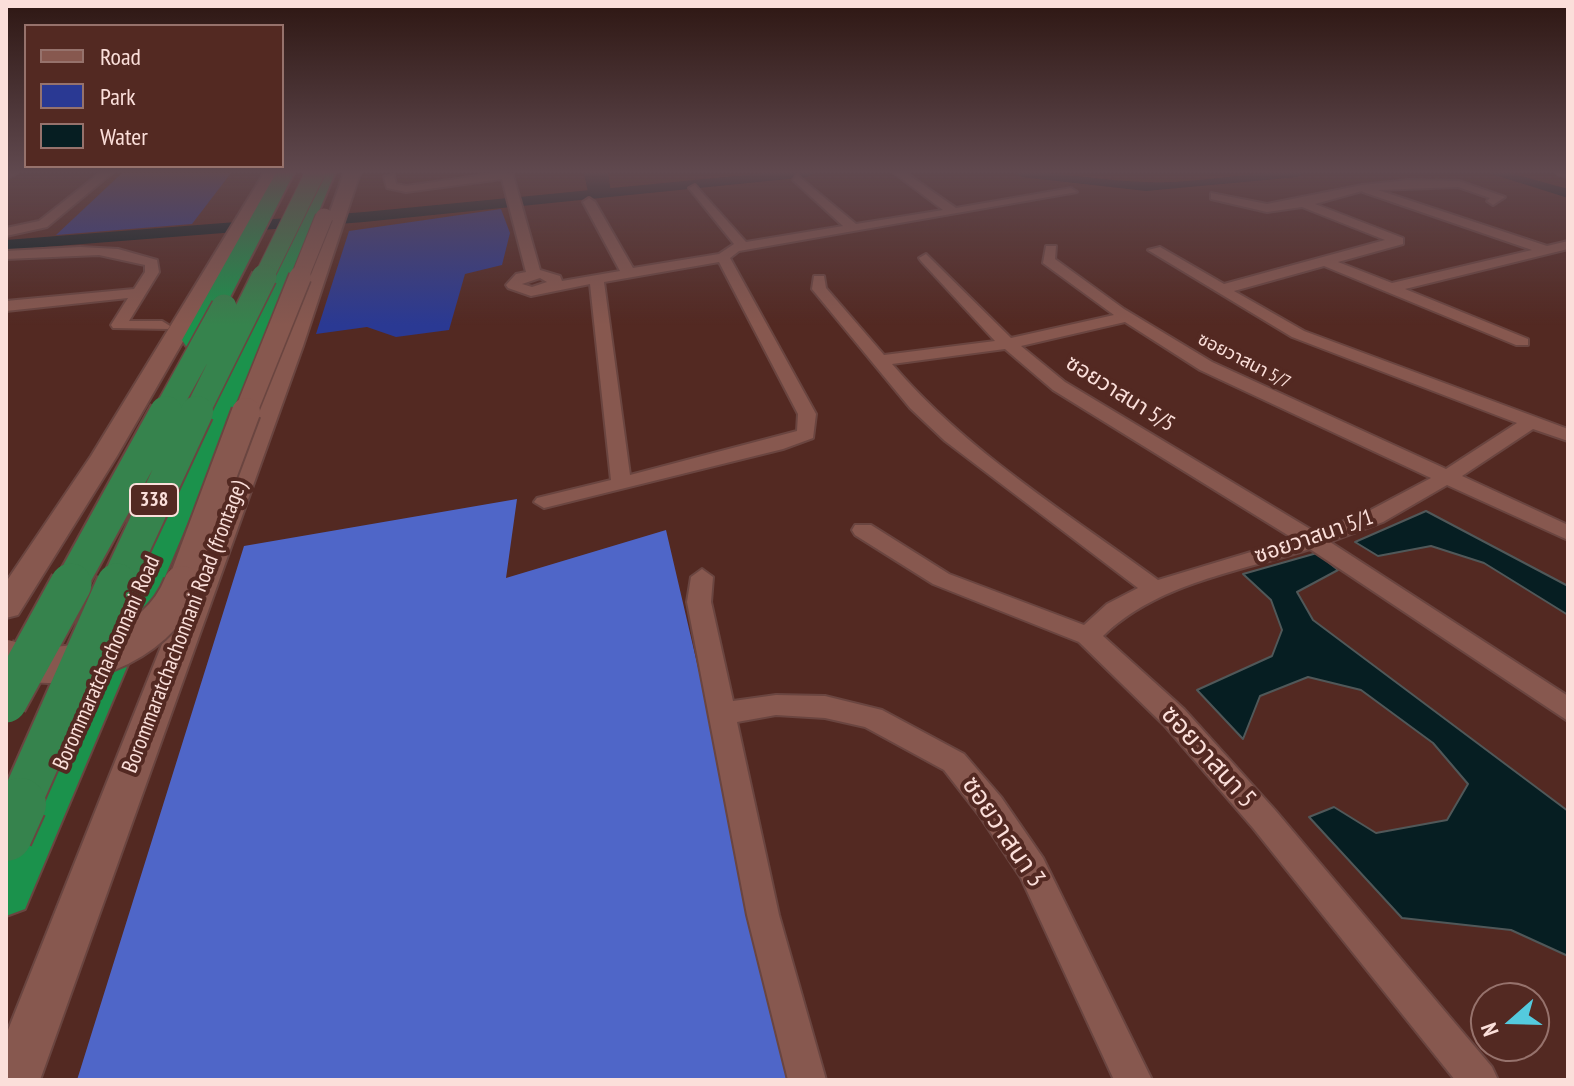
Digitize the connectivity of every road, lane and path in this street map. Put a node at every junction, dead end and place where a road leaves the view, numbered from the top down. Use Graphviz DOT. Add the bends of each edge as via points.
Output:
graph roads {
  1 [pos="43,224"];
  2 [pos="239,224"];
  3 [pos="241,224"];
  4 [pos="242,224"];
  5 [pos="269,224"];
  6 [pos="290,224"];
  7 [pos="319,224"];
  8 [pos="521,224"];
  9 [pos="601,224"];
  10 [pos="724,224"];
  11 [pos="848,224"];
  12 [pos="880,224"];
  13 [pos="1355,224"];
  14 [pos="1468,224"];
  15 [pos="853,228"];
  16 [pos="237,230"];
  17 [pos="6,232"];
  18 [pos="1568,245"];
  19 [pos="743,247"];
  20 [pos="1051,249"];
  21 [pos="1155,250"];
  22 [pos="1546,250"];
  23 [pos="723,257"];
  24 [pos="6,258"];
  25 [pos="926,258"];
  26 [pos="1327,262"];
  27 [pos="534,274"];
  28 [pos="630,275"];
  29 [pos="819,279"];
  30 [pos="597,281"];
  31 [pos="550,287"];
  32 [pos="1391,288"];
  33 [pos="1220,290"];
  34 [pos="138,293"];
  35 [pos="6,306"];
  36 [pos="1127,317"];
  37 [pos="162,326"];
  38 [pos="1522,342"];
  39 [pos="1008,344"];
  40 [pos="880,361"];
  41 [pos="1533,421"];
  42 [pos="1568,435"];
  43 [pos="1447,477"];
  44 [pos="621,483"];
  45 [pos="544,502"];
  46 [pos="863,530"];
  47 [pos="1568,533"];
  48 [pos="1313,541"];
  49 [pos="6,576"];
  50 [pos="702,577"];
  51 [pos="1155,589"];
  52 [pos="6,607"];
  53 [pos="1088,636"];
  54 [pos="6,658"];
  55 [pos="6,696"];
  56 [pos="6,702"];
  57 [pos="1568,710"];
  58 [pos="724,713"];
  59 [pos="6,835"];
  60 [pos="6,891"];
  61 [pos="14,1080"];
  62 [pos="807,1080"];
  63 [pos="1133,1080"];
  64 [pos="1479,1080"];
  1 -- 17 [label="street"];
  2 -- 16 [label="main road, 338"];
  3 -- 16 [label="main road"];
  4 -- 16 [label="highway, 338"];
  5 -- 56 [label="main road, 338, bridge"];
  6 -- 59 [label="main road, 338, bridge" via="163,481"];
  7 -- 54 [label="main road, bridge" via="175,602 138,639 101,655 38,667"];
  7 -- 60 [label="highway, Borommaratchachonnani Road / 338"];
  7 -- 61 [label="main road, Borommaratchachonnani Road (frontage) / 338"];
  8 -- 27 [label="street"];
  9 -- 28 [label="street"];
  10 -- 19 [label="street"];
  11 -- 15 [label="street"];
  12 -- 15 [label="street"];
  13 -- 26 [label="street" via="1398,241"];
  14 -- 22 [label="street"];
  15 -- 19 [label="street"];
  16 -- 37 [label="main road, 338"];
  16 -- 52 [label="main road" via="104,456"];
  16 -- 55 [label="highway, 338"];
  18 -- 22 [label="street"];
  19 -- 23 [label="street" via="728,250"];
  20 -- 36 [label="street, ซอยวาสนา 5/7" via="1048,260"];
  21 -- 33 [label="street"];
  22 -- 32 [label="street"];
  23 -- 28 [label="street"];
  23 -- 44 [label="street" via="807,414 806,434"];
  24 -- 34 [label="street" via="107,253 152,263"];
  25 -- 39 [label="street, ซอยวาสนา 5/5"];
  26 -- 32 [label="street"];
  26 -- 33 [label="street"];
  27 -- 31 [label="street" via="555,279"];
  27 -- 31 [label="street" via="513,285 531,292"];
  28 -- 30 [label="street"];
  29 -- 40 [label="street" via="819,289"];
  30 -- 31 [label="street"];
  30 -- 44 [label="street"];
  32 -- 38 [label="street"];
  33 -- 41 [label="street" via="1298,334"];
  34 -- 35 [label="street"];
  34 -- 37 [label="street" via="119,325"];
  36 -- 39 [label="street"];
  36 -- 43 [label="street, ซอยวาสนา 5/7" via="1242,385"];
  37 -- 49 [label="main road, 338"];
  39 -- 40 [label="street"];
  39 -- 48 [label="street, ซอยวาสนา 5/5" via="1059,386"];
  40 -- 51 [label="street" via="952,437"];
  41 -- 42 [label="street"];
  41 -- 43 [label="street, ซอยวาสนา 5/1"];
  43 -- 47 [label="street, ซอยวาสนา 5/7"];
  43 -- 48 [label="street, ซอยวาสนา 5/1" via="1375,517"];
  44 -- 45 [label="street"];
  46 -- 53 [label="street, ซอยวาสนา 5" via="941,579"];
  48 -- 51 [label="street, ซอยวาสนา 5/1"];
  48 -- 57 [label="street, ซอยวาสนา 5/5"];
  50 -- 58 [label="street" via="699,602"];
  51 -- 53 [label="street, ซอยวาสนา 5/1" via="1115,610"];
  53 -- 64 [label="street, ซอยวาสนา 5" via="1174,717 1264,819"];
  58 -- 62 [label="street" via="763,915"];
  58 -- 63 [label="street, ซอยวาสนา 3" via="776,705 825,707 872,718 954,762 1032,868"];
}
